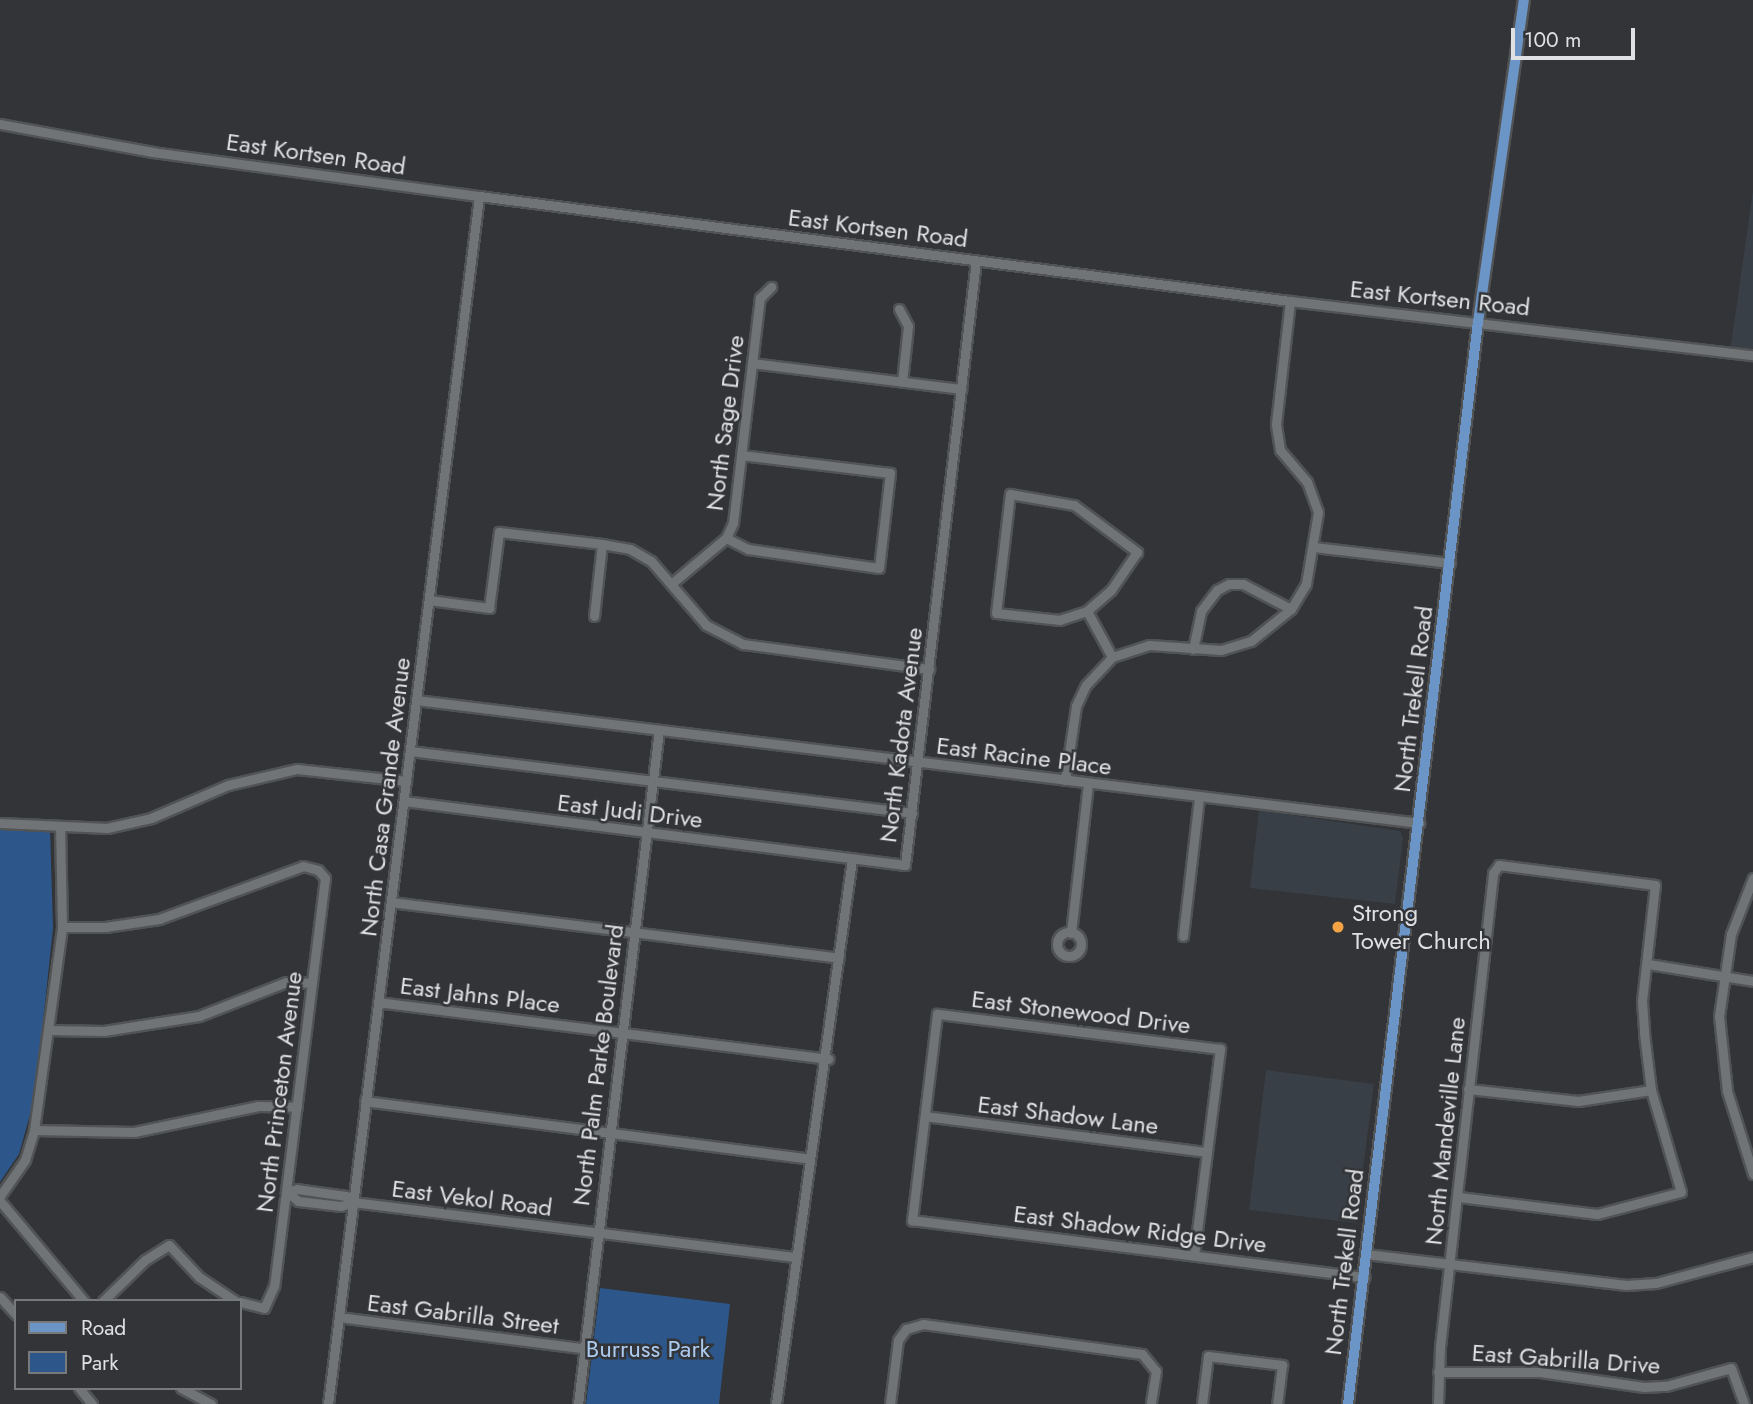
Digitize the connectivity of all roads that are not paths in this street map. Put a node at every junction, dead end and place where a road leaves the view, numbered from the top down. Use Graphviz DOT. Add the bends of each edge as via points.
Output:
graph roads {
  1 [pos="1524,0"];
  2 [pos="0,124"];
  3 [pos="479,196"];
  4 [pos="976,261"];
  5 [pos="771,287"];
  6 [pos="1290,301"];
  7 [pos="899,309"];
  8 [pos="1478,321"];
  9 [pos="1753,355"];
  10 [pos="752,363"];
  11 [pos="902,382"];
  12 [pos="961,389"];
  13 [pos="741,454"];
  14 [pos="726,538"];
  15 [pos="602,544"];
  16 [pos="1314,547"];
  17 [pos="1450,563"];
  18 [pos="671,584"];
  19 [pos="429,600"];
  20 [pos="1291,609"];
  21 [pos="1087,611"];
  22 [pos="594,616"];
  23 [pos="1193,649"];
  24 [pos="1112,657"];
  25 [pos="929,669"];
  26 [pos="416,700"];
  27 [pos="659,730"];
  28 [pos="410,751"];
  29 [pos="918,762"];
  30 [pos="653,780"];
  31 [pos="1065,780"];
  32 [pos="406,781"];
  33 [pos="1088,783"];
  34 [pos="1199,797"];
  35 [pos="404,801"];
  36 [pos="912,813"];
  37 [pos="0,823"];
  38 [pos="1419,823"];
  39 [pos="60,826"];
  40 [pos="647,832"];
  41 [pos="852,859"];
  42 [pos="1753,878"];
  43 [pos="391,902"];
  44 [pos="62,926"];
  45 [pos="635,932"];
  46 [pos="1071,933"];
  47 [pos="1183,936"];
  48 [pos="839,958"];
  49 [pos="1648,964"];
  50 [pos="1724,976"];
  51 [pos="1753,981"];
  52 [pos="310,983"];
  53 [pos="377,1002"];
  54 [pos="49,1030"];
  55 [pos="623,1032"];
  56 [pos="828,1059"];
  57 [pos="1468,1089"];
  58 [pos="1651,1090"];
  59 [pos="365,1101"];
  60 [pos="297,1107"];
  61 [pos="925,1116"];
  62 [pos="34,1130"];
  63 [pos="610,1132"];
  64 [pos="1207,1152"];
  65 [pos="809,1159"];
  66 [pos="1753,1174"];
  67 [pos="287,1192"];
  68 [pos="0,1196"];
  69 [pos="1459,1197"];
  70 [pos="0,1201"];
  71 [pos="353,1202"];
  72 [pos="596,1233"];
  73 [pos="1366,1254"];
  74 [pos="1194,1255"];
  75 [pos="794,1257"];
  76 [pos="1753,1257"];
  77 [pos="1451,1265"];
  78 [pos="1364,1277"];
  79 [pos="0,1297"];
  80 [pos="82,1299"];
  81 [pos="105,1299"];
  82 [pos="232,1299"];
  83 [pos="242,1303"];
  84 [pos="14,1313"];
  85 [pos="339,1317"];
  86 [pos="582,1348"];
  87 [pos="1438,1372"];
  88 [pos="81,1390"];
  89 [pos="185,1390"];
  90 [pos="92,1404"];
  91 [pos="211,1404"];
  92 [pos="328,1404"];
  93 [pos="578,1404"];
  94 [pos="776,1404"];
  95 [pos="890,1404"];
  96 [pos="1151,1404"];
  97 [pos="1202,1404"];
  98 [pos="1277,1404"];
  99 [pos="1348,1404"];
  100 [pos="1438,1404"];
  101 [pos="1744,1404"];
  1 -- 8 [label="main road, North Trekell Road"];
  2 -- 3 [label="street, East Kortsen Road" via="152,152"];
  3 -- 4 [label="street, East Kortsen Road"];
  3 -- 19 [label="street, North Casa Grande Avenue"];
  4 -- 6 [label="street, East Kortsen Road"];
  4 -- 12 [label="street, North Kadota Avenue"];
  5 -- 10 [label="street, North Sage Drive" via="760,298"];
  6 -- 8 [label="street, East Kortsen Road"];
  6 -- 16 [label="street" via="1276,424 1280,450 1307,482 1318,512"];
  7 -- 11 [label="street" via="908,326"];
  8 -- 9 [label="street, East Kortsen Road"];
  8 -- 17 [label="main road, North Trekell Road"];
  10 -- 11 [label="street"];
  10 -- 13 [label="street, North Sage Drive"];
  11 -- 12 [label="street"];
  12 -- 25 [label="street, North Kadota Avenue"];
  13 -- 14 [label="street, North Sage Drive" via="733,523"];
  13 -- 14 [label="street" via="890,473 879,568 748,549"];
  14 -- 18 [label="street, North Sage Drive"];
  15 -- 18 [label="street" via="641,555"];
  15 -- 19 [label="street" via="499,532 489,608"];
  15 -- 22 [label="street"];
  16 -- 17 [label="street"];
  16 -- 20 [label="street" via="1306,584"];
  17 -- 38 [label="main road, North Trekell Road"];
  18 -- 25 [label="street" via="706,625 743,644"];
  19 -- 26 [label="street, North Casa Grande Avenue"];
  20 -- 23 [label="street" via="1251,641 1221,650"];
  20 -- 23 [label="street" via="1243,584 1229,584 1217,590 1201,611"];
  21 -- 21 [label="street" via="1111,590 1137,552 1074,505 1010,494 996,613 1060,620"];
  21 -- 24 [label="street"];
  23 -- 24 [label="street" via="1149,645"];
  24 -- 31 [label="street" via="1086,685 1076,706"];
  25 -- 29 [label="street, North Kadota Avenue"];
  26 -- 27 [label="street, East Racine Place"];
  26 -- 28 [label="street, North Casa Grande Avenue"];
  27 -- 29 [label="street, East Racine Place"];
  27 -- 30 [label="street, North Palm Parke Boulevard"];
  28 -- 30 [label="street"];
  28 -- 32 [label="street, North Casa Grande Avenue"];
  29 -- 31 [label="street, East Racine Place"];
  29 -- 36 [label="street, North Kadota Avenue"];
  30 -- 36 [label="street"];
  30 -- 40 [label="street, North Palm Parke Boulevard"];
  31 -- 33 [label="street, East Racine Place"];
  32 -- 35 [label="street, North Casa Grande Avenue"];
  32 -- 39 [label="street" via="297,769 228,785 151,818 107,828"];
  33 -- 34 [label="street, East Racine Place"];
  33 -- 46 [label="street"];
  34 -- 38 [label="street, East Racine Place"];
  34 -- 47 [label="street"];
  35 -- 40 [label="street, East Judi Drive"];
  35 -- 43 [label="street, North Casa Grande Avenue"];
  36 -- 41 [label="street, North Kadota Avenue" via="905,865"];
  37 -- 39 [label="street"];
  38 -- 73 [label="main road, North Trekell Road"];
  39 -- 44 [label="street"];
  40 -- 41 [label="street, East Judi Drive"];
  40 -- 45 [label="street, North Palm Parke Boulevard"];
  41 -- 48 [label="street, North Kadota Avenue"];
  42 -- 50 [label="street" via="1731,934"];
  43 -- 45 [label="street"];
  43 -- 53 [label="street, North Casa Grande Avenue"];
  44 -- 52 [label="street, North Princeton Avenue" via="105,928 159,919 303,866 326,878"];
  44 -- 54 [label="street"];
  45 -- 48 [label="street"];
  45 -- 55 [label="street, North Palm Parke Boulevard"];
  48 -- 56 [label="street, North Kadota Avenue"];
  49 -- 50 [label="street"];
  49 -- 57 [label="street, North Mandeville Lane" via="1655,885 1499,865 1493,873"];
  49 -- 58 [label="street" via="1642,1001"];
  50 -- 51 [label="street"];
  50 -- 66 [label="street" via="1720,1052"];
  52 -- 54 [label="street" via="286,982 199,1016 104,1031"];
  52 -- 60 [label="street, North Princeton Avenue"];
  53 -- 55 [label="street, East Jahns Place"];
  53 -- 59 [label="street, North Casa Grande Avenue"];
  54 -- 62 [label="street"];
  55 -- 56 [label="street, East Jahns Place"];
  55 -- 63 [label="street, North Palm Parke Boulevard"];
  56 -- 65 [label="street, North Kadota Avenue"];
  57 -- 58 [label="street" via="1578,1101"];
  57 -- 69 [label="street, North Mandeville Lane"];
  58 -- 69 [label="street" via="1681,1192 1597,1214"];
  59 -- 63 [label="street"];
  59 -- 71 [label="street, North Casa Grande Avenue"];
  60 -- 62 [label="street" via="258,1106 134,1132"];
  60 -- 67 [label="street, North Princeton Avenue"];
  61 -- 64 [label="street, East Shadow Lane"];
  61 -- 64 [label="street, East Stonewood Drive" via="937,1014 1220,1049"];
  61 -- 74 [label="street, East Shadow Ridge Drive" via="912,1220"];
  62 -- 68 [label="street" via="25,1160"];
  63 -- 65 [label="street"];
  63 -- 72 [label="street, North Palm Parke Boulevard"];
  64 -- 74 [label="street"];
  65 -- 75 [label="street, North Kadota Avenue"];
  67 -- 71 [label="street, East Vekol Road" via="297,1189 346,1195"];
  67 -- 83 [label="street, North Princeton Avenue" via="274,1286 264,1308"];
  69 -- 77 [label="street, North Mandeville Lane"];
  70 -- 80 [label="street"];
  71 -- 72 [label="street, East Vekol Road"];
  71 -- 85 [label="street, North Casa Grande Avenue"];
  72 -- 75 [label="street, East Vekol Road"];
  72 -- 86 [label="street, North Palm Parke Boulevard"];
  73 -- 77 [label="street"];
  73 -- 78 [label="main road, North Trekell Road"];
  74 -- 78 [label="street, East Shadow Ridge Drive"];
  75 -- 94 [label="street, North Kadota Avenue"];
  76 -- 77 [label="street" via="1656,1283 1626,1285"];
  77 -- 87 [label="street, North Mandeville Lane"];
  78 -- 99 [label="main road, North Trekell Road"];
  79 -- 84 [label="street"];
  81 -- 82 [label="street" via="145,1260 169,1245 199,1277"];
  85 -- 86 [label="street, East Gabrilla Street"];
  85 -- 92 [label="street, North Casa Grande Avenue"];
  86 -- 93 [label="street, North Palm Parke Boulevard"];
  87 -- 100 [label="street, North Mandeville Lane"];
  87 -- 101 [label="street, East Gabrilla Drive" via="1540,1372 1644,1387 1666,1386 1731,1368"];
  88 -- 90 [label="street"];
  89 -- 91 [label="street"];
  95 -- 96 [label="street" via="898,1340 906,1329 923,1324 1142,1354 1156,1371"];
  97 -- 98 [label="street" via="1209,1356 1282,1365"];
}
